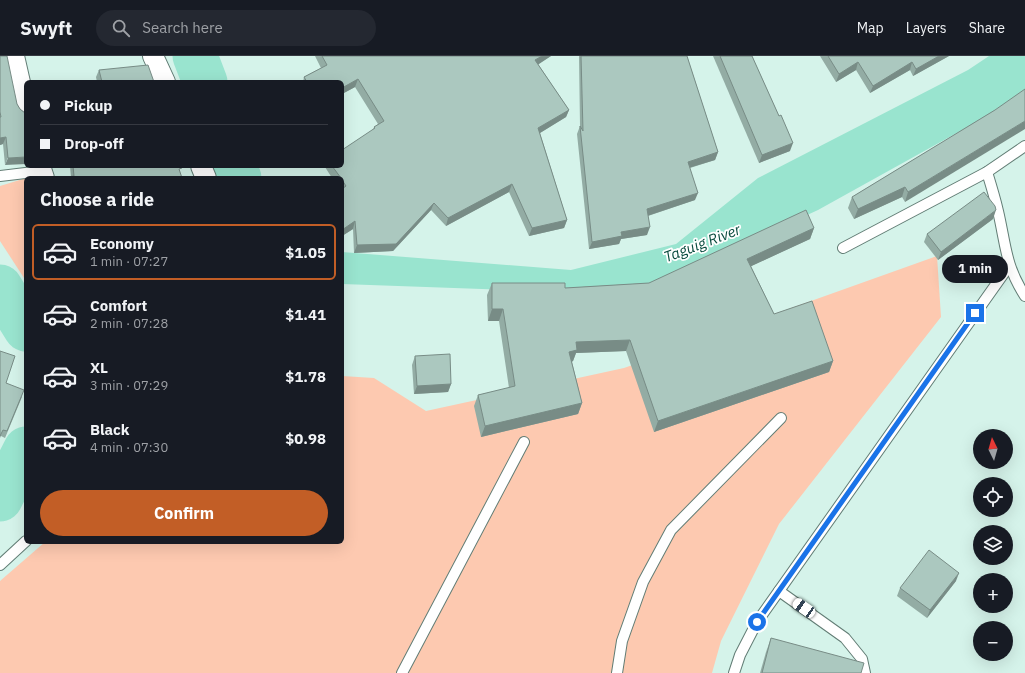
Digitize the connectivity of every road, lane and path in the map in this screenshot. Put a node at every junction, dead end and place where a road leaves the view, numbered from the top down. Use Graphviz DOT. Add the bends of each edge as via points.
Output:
graph roads {
  1 [pos="14,56"];
  2 [pos="153,56"];
  3 [pos="164,80"];
  4 [pos="24,100"];
  5 [pos="1025,146"];
  6 [pos="42,172"];
  7 [pos="987,172"];
  8 [pos="0,176"];
  9 [pos="843,248"];
  10 [pos="1009,266"];
  11 [pos="1025,296"];
  12 [pos="781,418"];
  13 [pos="524,442"];
  14 [pos="24,543"];
  15 [pos="0,565"];
  16 [pos="779,591"];
  17 [pos="402,673"];
  18 [pos="617,673"];
  19 [pos="734,673"];
  20 [pos="865,673"];
  1 -- 4 [label="street"];
  2 -- 3 [label="street"];
  5 -- 7 [label="lane"];
  6 -- 8 [label="lane"];
  7 -- 9 [label="lane"];
  7 -- 10 [label="lane"];
  10 -- 11 [label="lane"];
  10 -- 16 [label="lane"];
  12 -- 18 [label="lane" via="671,530 643,582 622,641"];
  13 -- 17 [label="lane"];
  14 -- 15 [label="lane"];
  16 -- 19 [label="lane" via="757,622"];
  16 -- 20 [label="lane" via="846,638 862,659"];
}
